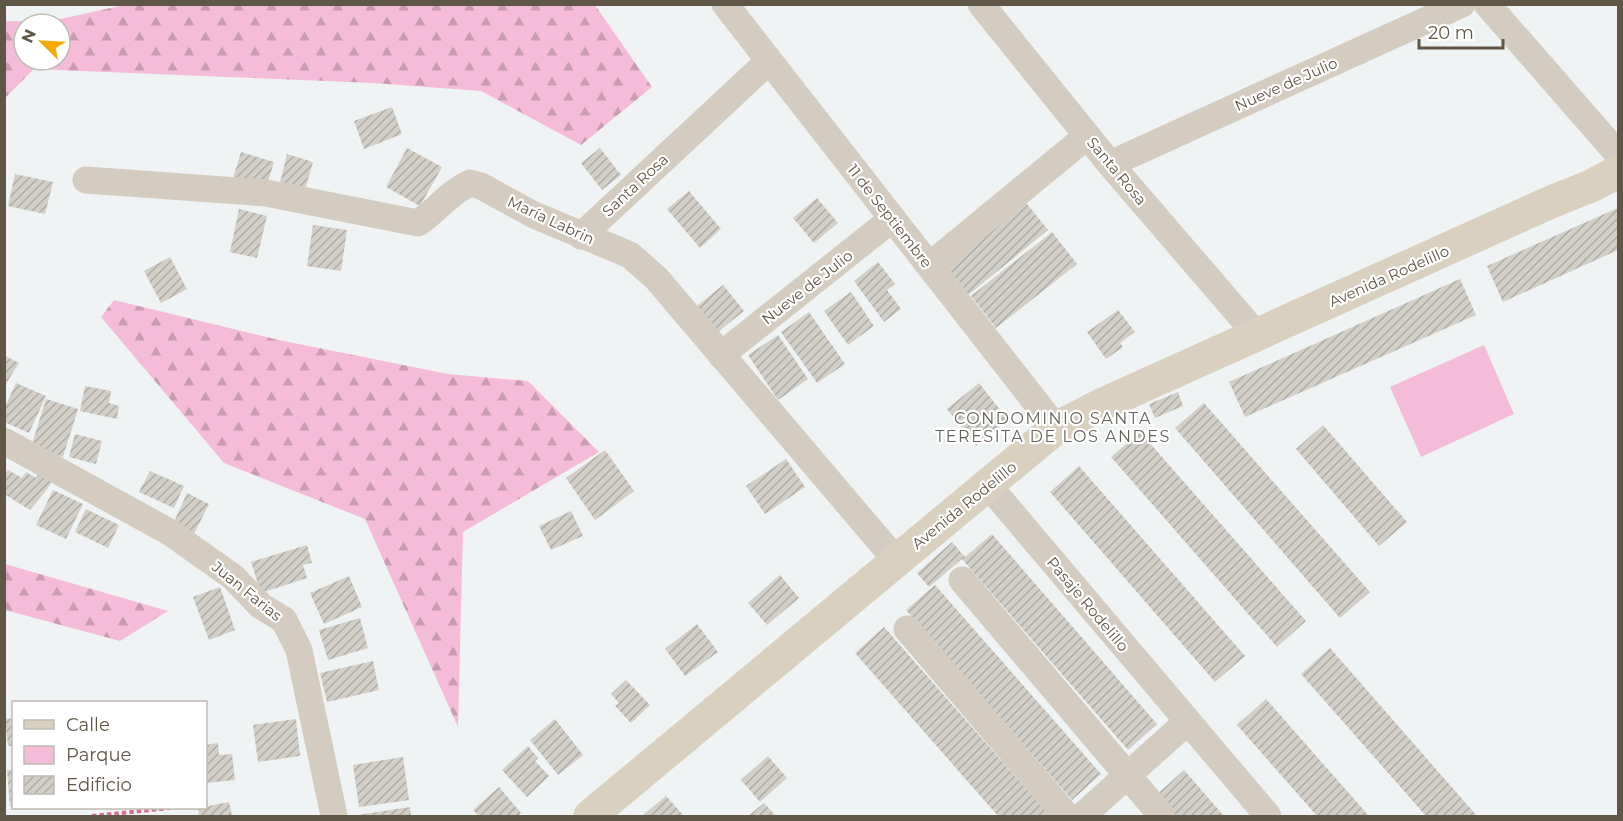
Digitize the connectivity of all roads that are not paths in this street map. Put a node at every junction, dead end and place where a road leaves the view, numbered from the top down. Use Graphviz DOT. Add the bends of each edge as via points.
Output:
graph roads {
  1 [pos="725,4"];
  2 [pos="981,4"];
  3 [pos="1462,4"];
  4 [pos="1487,4"];
  5 [pos="769,61"];
  6 [pos="1087,136"];
  7 [pos="1618,154"];
  8 [pos="1110,164"];
  9 [pos="1618,172"];
  10 [pos="86,180"];
  11 [pos="892,219"];
  12 [pos="581,236"];
  13 [pos="929,266"];
  14 [pos="1257,335"];
  15 [pos="721,355"];
  16 [pos="1056,428"];
  17 [pos="4,441"];
  18 [pos="988,485"];
  19 [pos="896,560"];
  20 [pos="962,580"];
  21 [pos="908,629"];
  22 [pos="1188,722"];
  23 [pos="1128,775"];
  24 [pos="334,816"];
  25 [pos="590,816"];
  26 [pos="1067,816"];
  27 [pos="1083,816"];
  28 [pos="1162,816"];
  29 [pos="1268,816"];
  1 -- 5 [label="street, 11 de Septiembre"];
  2 -- 6 [label="street, Santa Rosa"];
  3 -- 8 [label="street, Nueve de Julio"];
  4 -- 7 [label="street"];
  5 -- 11 [label="street, 11 de Septiembre"];
  5 -- 12 [label="street, Santa Rosa"];
  6 -- 8 [label="street, Santa Rosa"];
  6 -- 13 [label="street"];
  8 -- 14 [label="street, Santa Rosa"];
  9 -- 14 [label="street, Avenida Rodelillo"];
  10 -- 12 [label="street, María Labrin" via="266,193 418,223 470,183"];
  11 -- 13 [label="street, 11 de Septiembre"];
  11 -- 15 [label="street, Nueve de Julio"];
  12 -- 15 [label="street, María Labrin" via="630,255 657,279"];
  13 -- 16 [label="street, 11 de Septiembre"];
  14 -- 16 [label="street, Avenida Rodelillo"];
  15 -- 19 [label="street, María Labrin"];
  16 -- 18 [label="street, Avenida Rodelillo"];
  17 -- 24 [label="street, Juan Farias" via="171,533 284,620 299,650"];
  18 -- 19 [label="street, Avenida Rodelillo"];
  18 -- 22 [label="street, Pasaje Rodelillo"];
  19 -- 25 [label="street, Avenida Rodelillo"];
  20 -- 23 [label="street"];
  21 -- 26 [label="street"];
  22 -- 23 [label="street"];
  22 -- 29 [label="street, Pasaje Rodelillo"];
  23 -- 27 [label="street"];
  23 -- 28 [label="street"];
}
